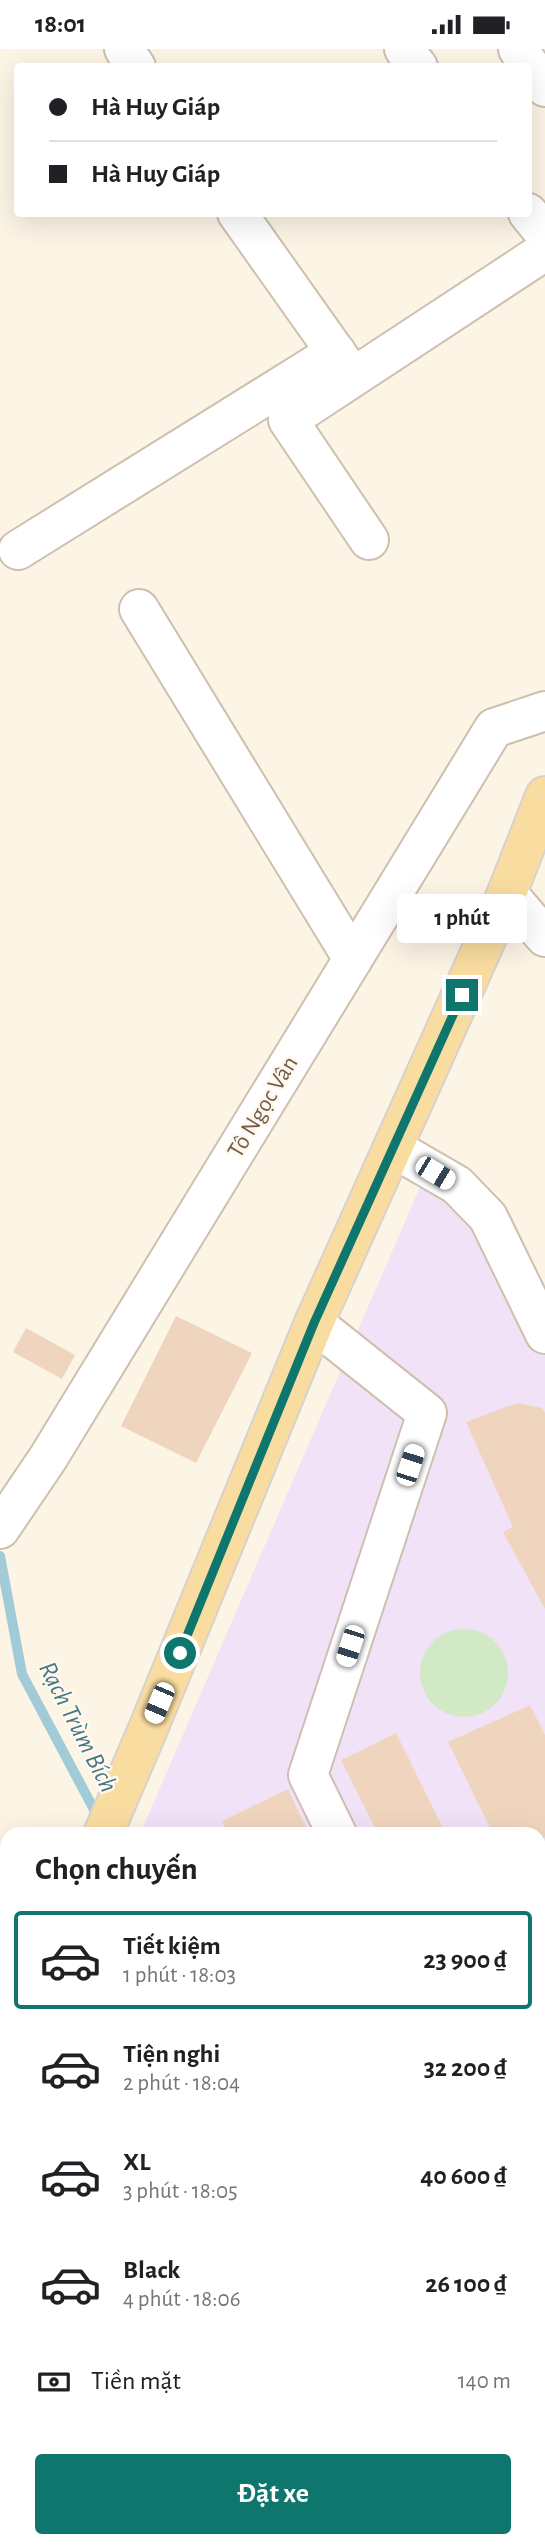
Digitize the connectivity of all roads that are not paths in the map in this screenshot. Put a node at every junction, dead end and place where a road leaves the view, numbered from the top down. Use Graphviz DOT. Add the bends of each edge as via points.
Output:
graph roads {
  1 [pos="404,49"];
  2 [pos="415,63"];
  3 [pos="532,69"];
  4 [pos="545,87"];
  5 [pos="240,217"];
  6 [pos="541,230"];
  7 [pos="345,365"];
  8 [pos="369,540"];
  9 [pos="18,550"];
  10 [pos="139,609"];
  11 [pos="545,711"];
  12 [pos="545,796"];
  13 [pos="537,833"];
  14 [pos="508,893"];
  15 [pos="545,937"];
  16 [pos="353,959"];
  17 [pos="393,1148"];
  18 [pos="314,1323"];
  19 [pos="545,1333"];
  20 [pos="0,1529"];
  21 [pos="106,1827"];
  22 [pos="334,1827"];
  1 -- 2 [label="street"];
  3 -- 4 [label="street"];
  5 -- 7 [label="street"];
  6 -- 7 [label="street"];
  7 -- 8 [label="street" via="288,420"];
  7 -- 9 [label="street"];
  10 -- 16 [label="street"];
  11 -- 16 [label="street, Tô Ngọc Vân" via="494,727"];
  12 -- 13 [label="main road"];
  13 -- 14 [label="main road"];
  14 -- 15 [label="street"];
  14 -- 17 [label="main road"];
  16 -- 20 [label="street, Tô Ngọc Vân"];
  17 -- 18 [label="main road"];
  17 -- 19 [label="street" via="457,1185 488,1217"];
  18 -- 21 [label="main road"];
  18 -- 22 [label="street" via="427,1413 308,1775"];
}
